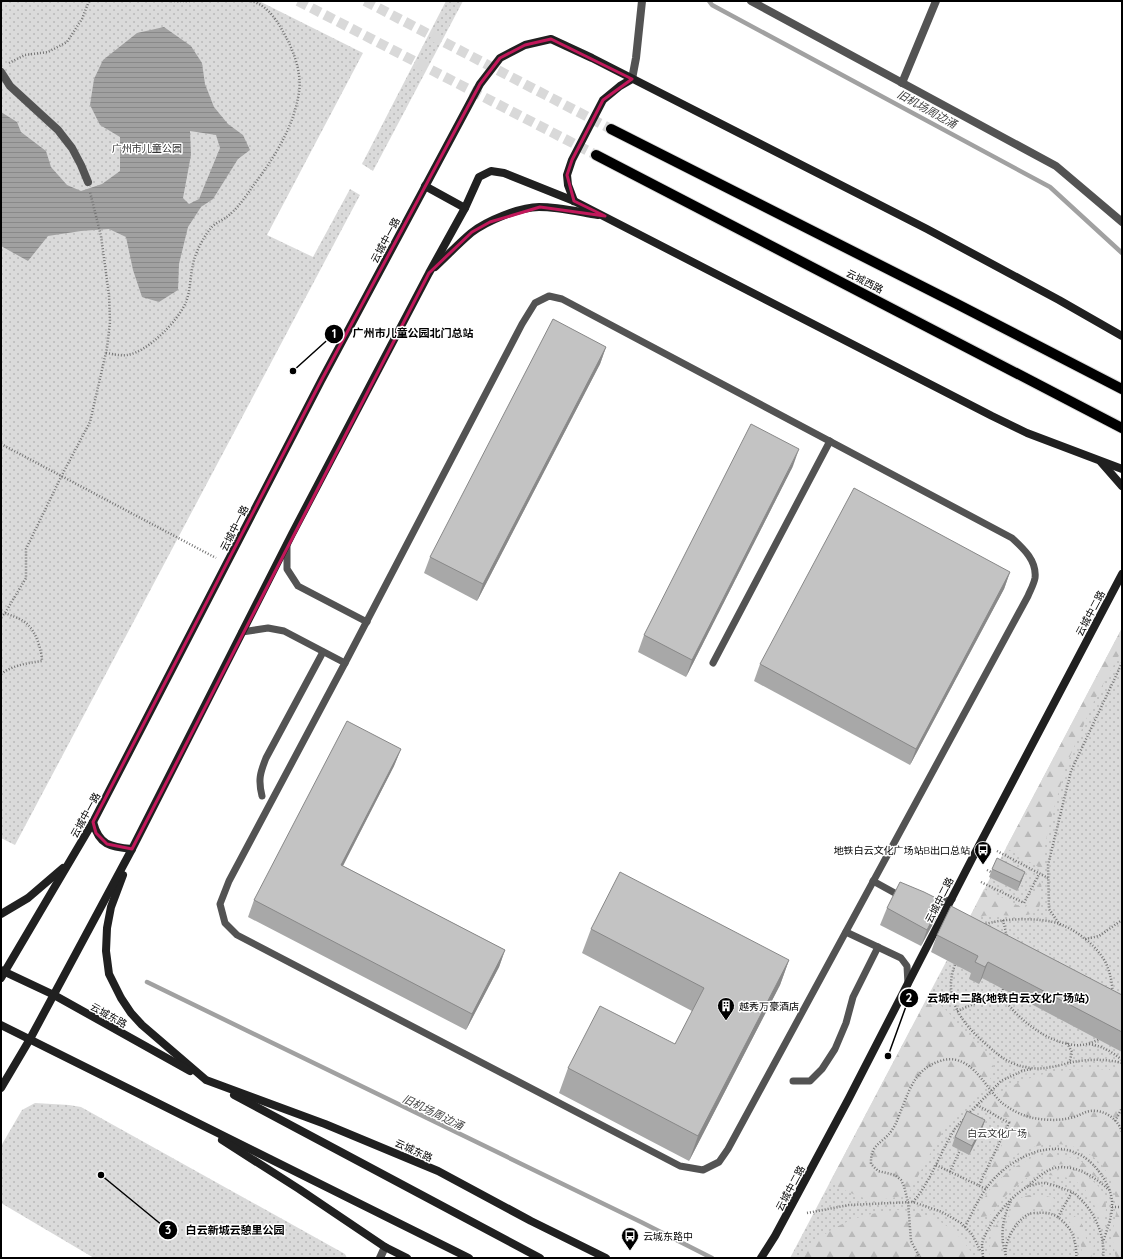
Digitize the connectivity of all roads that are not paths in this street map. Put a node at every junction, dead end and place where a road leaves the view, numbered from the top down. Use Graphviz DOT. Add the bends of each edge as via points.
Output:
graph roads {
  1 [pos="642,1"];
  2 [pos="751,1"];
  3 [pos="936,1"];
  4 [pos="1,72"];
  5 [pos="632,79"];
  6 [pos="902,83"];
  7 [pos="611,129"];
  8 [pos="596,155"];
  9 [pos="88,182"];
  10 [pos="425,186"];
  11 [pos="574,201"];
  12 [pos="465,208"];
  13 [pos="605,216"];
  14 [pos="1121,220"];
  15 [pos="428,273"];
  16 [pos="1122,336"];
  17 [pos="1122,389"];
  18 [pos="1122,428"];
  19 [pos="830,441"];
  20 [pos="1100,460"];
  21 [pos="1122,469"];
  22 [pos="1122,486"];
  23 [pos="287,543"];
  24 [pos="1122,574"];
  25 [pos="367,622"];
  26 [pos="242,632"];
  27 [pos="323,652"];
  28 [pos="345,663"];
  29 [pos="713,663"];
  30 [pos="262,796"];
  31 [pos="93,822"];
  32 [pos="132,849"];
  33 [pos="68,864"];
  34 [pos="873,881"];
  35 [pos="952,899"];
  36 [pos="912,901"];
  37 [pos="925,904"];
  38 [pos="1,914"];
  39 [pos="846,932"];
  40 [pos="878,947"];
  41 [pos="2,973"];
  42 [pos="908,985"];
  43 [pos="54,995"];
  44 [pos="1,1025"];
  45 [pos="30,1039"];
  46 [pos="206,1080"];
  47 [pos="793,1081"];
  48 [pos="1,1088"];
  49 [pos="190,1119"];
  50 [pos="775,1236"];
  51 [pos="385,1247"];
  52 [pos="380,1258"];
  53 [pos="408,1258"];
  54 [pos="469,1258"];
  55 [pos="540,1258"];
  56 [pos="606,1258"];
  57 [pos="761,1258"];
  58 [pos="768,1258"];
  1 -- 5 [label="street"];
  2 -- 6 [label="street"];
  3 -- 6 [label="street"];
  4 -- 9 [label="street" via="10,86 58,130 72,148"];
  5 -- 10 [label="main road, 云城中一路" via="551,39 525,45 500,58 480,84"];
  5 -- 11 [label="main road" via="603,100 572,160 568,186"];
  5 -- 16 [label="main road, 云城中一路" via="927,229"];
  6 -- 14 [label="street" via="1056,166"];
  7 -- 17 [label="main road"];
  8 -- 18 [label="main road, 云城西路"];
  10 -- 12 [label="main road"];
  10 -- 31 [label="main road, 云城中一路"];
  11 -- 12 [label="main road" via="504,173 490,171 479,177"];
  11 -- 13 [label="main road"];
  12 -- 15 [label="main road"];
  13 -- 15 [label="main road" via="540,207 514,212 472,232"];
  13 -- 20 [label="main road" via="971,406 1027,433"];
  15 -- 23 [label="main road"];
  19 -- 25 [label="lane" via="562,299 549,296 535,303 522,324"];
  19 -- 29 [label="lane"];
  19 -- 34 [label="lane" via="1012,538 1025,549 1033,562 1035,578 1028,596"];
  20 -- 21 [label="main road"];
  20 -- 22 [label="main road"];
  23 -- 25 [label="lane" via="287,569 298,586"];
  23 -- 26 [label="main road"];
  24 -- 35 [label="main road, 云城中二路"];
  25 -- 28 [label="lane"];
  26 -- 27 [label="lane" via="268,628 284,631"];
  26 -- 32 [label="main road"];
  27 -- 28 [label="lane"];
  27 -- 30 [label="lane" via="260,772"];
  28 -- 39 [label="lane" via="229,881 220,904 225,923 237,935 680,1166 703,1170 719,1162 728,1148"];
  31 -- 32 [label="main road" via="101,840 116,848"];
  31 -- 33 [label="main road, 云城中一路"];
  32 -- 43 [label="main road"];
  32 -- 46 [label="main road" via="111,907 107,928 109,974 131,1013"];
  33 -- 38 [label="main road" via="28,898"];
  33 -- 41 [label="main road, 云城中一路"];
  34 -- 36 [label="lane"];
  34 -- 39 [label="lane"];
  35 -- 37 [label="lane" via="932,905"];
  35 -- 42 [label="main road, 云城中二路"];
  39 -- 40 [label="lane"];
  40 -- 42 [label="lane" via="901,958 907,966"];
  40 -- 47 [label="lane" via="853,997 846,1023 834,1050 822,1069 810,1081"];
  41 -- 43 [label="main road, 云城东路"];
  42 -- 50 [label="main road, 云城中二路"];
  43 -- 45 [label="main road"];
  43 -- 46 [label="main road, 云城东路"];
  44 -- 45 [label="main road"];
  45 -- 48 [label="main road"];
  45 -- 49 [label="main road"];
  46 -- 55 [label="main road, 云城东路"];
  46 -- 56 [label="main road, 云城东路" via="326,1124 438,1172"];
  49 -- 51 [label="main road"];
  49 -- 54 [label="main road"];
  50 -- 57 [label="main road"];
  50 -- 58 [label="main road"];
  51 -- 52 [label="street"];
  51 -- 53 [label="main road"];
}
